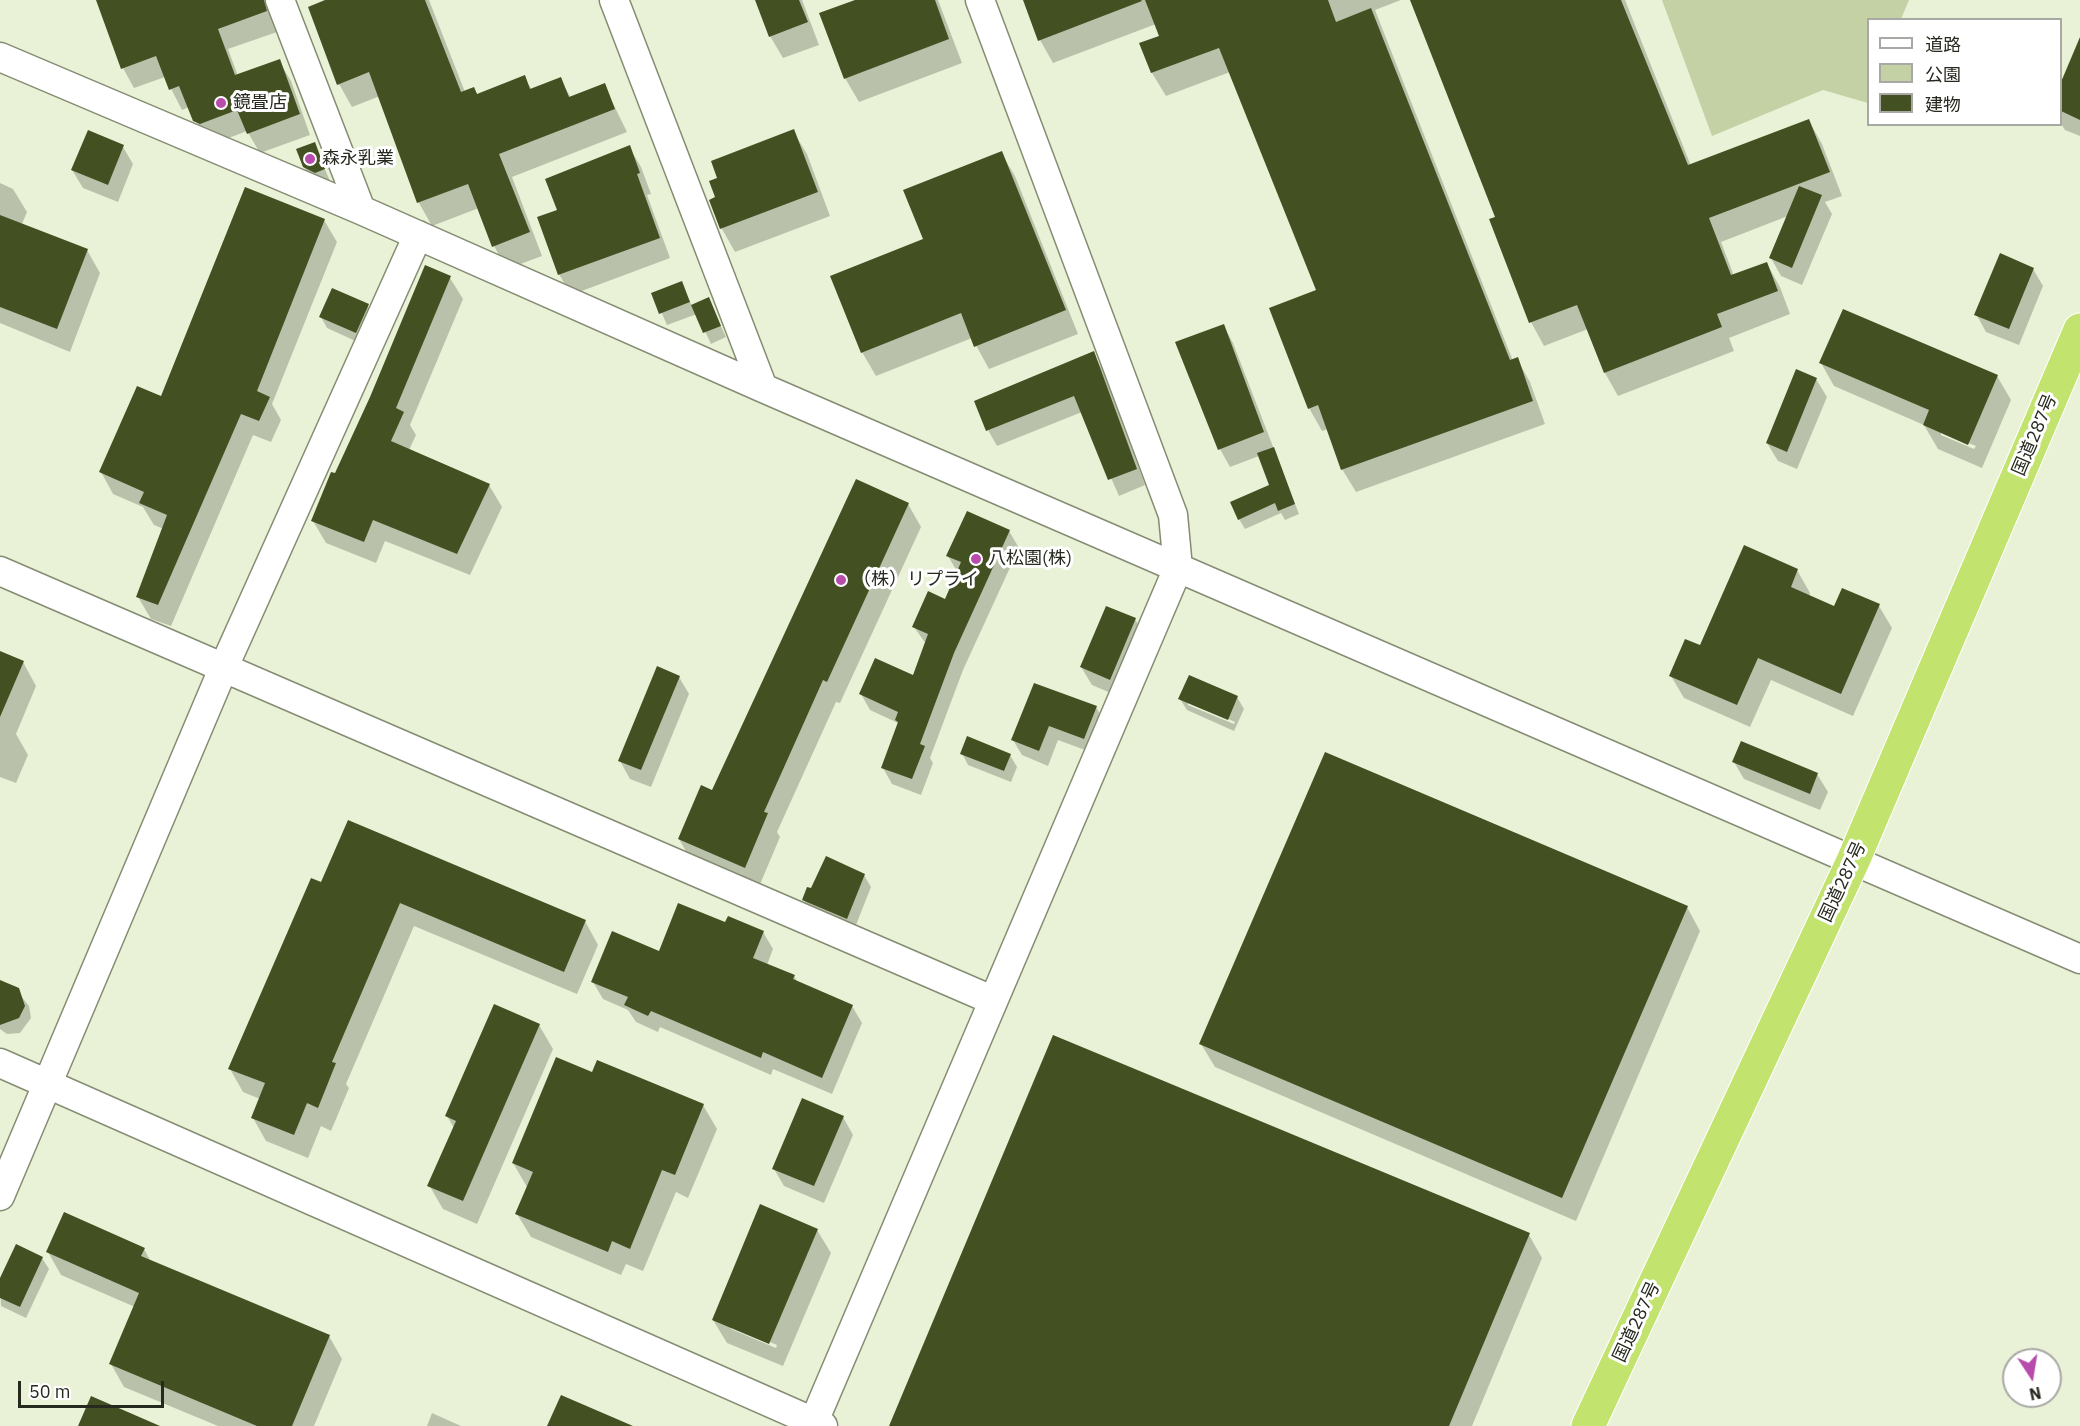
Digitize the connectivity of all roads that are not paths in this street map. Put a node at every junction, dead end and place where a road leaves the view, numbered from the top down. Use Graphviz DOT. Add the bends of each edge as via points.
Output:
graph roads {
  1 [pos="280,0"];
  2 [pos="614,0"];
  3 [pos="980,0"];
  4 [pos="0,57"];
  5 [pos="361,210"];
  6 [pos="418,235"];
  7 [pos="2080,330"];
  8 [pos="763,388"];
  9 [pos="1178,568"];
  10 [pos="0,571"];
  11 [pos="223,669"];
  12 [pos="1853,861"];
  13 [pos="2080,959"];
  14 [pos="992,1000"];
  15 [pos="0,1063"];
  16 [pos="49,1084"];
  17 [pos="0,1196"];
  18 [pos="816,1425"];
  19 [pos="1588,1426"];
  1 -- 5 [label="street"];
  2 -- 8 [label="street"];
  3 -- 9 [label="street" via="1173,515"];
  4 -- 5 [label="street"];
  5 -- 6 [label="street"];
  6 -- 8 [label="street"];
  6 -- 11 [label="street"];
  7 -- 12 [label="highway, 国道287号"];
  8 -- 9 [label="street"];
  9 -- 12 [label="street"];
  9 -- 14 [label="street"];
  10 -- 11 [label="street"];
  11 -- 14 [label="street"];
  11 -- 16 [label="street"];
  12 -- 13 [label="street"];
  12 -- 19 [label="highway, 国道287号"];
  14 -- 18 [label="street"];
  15 -- 16 [label="street"];
  16 -- 17 [label="street"];
  16 -- 18 [label="street"];
}
